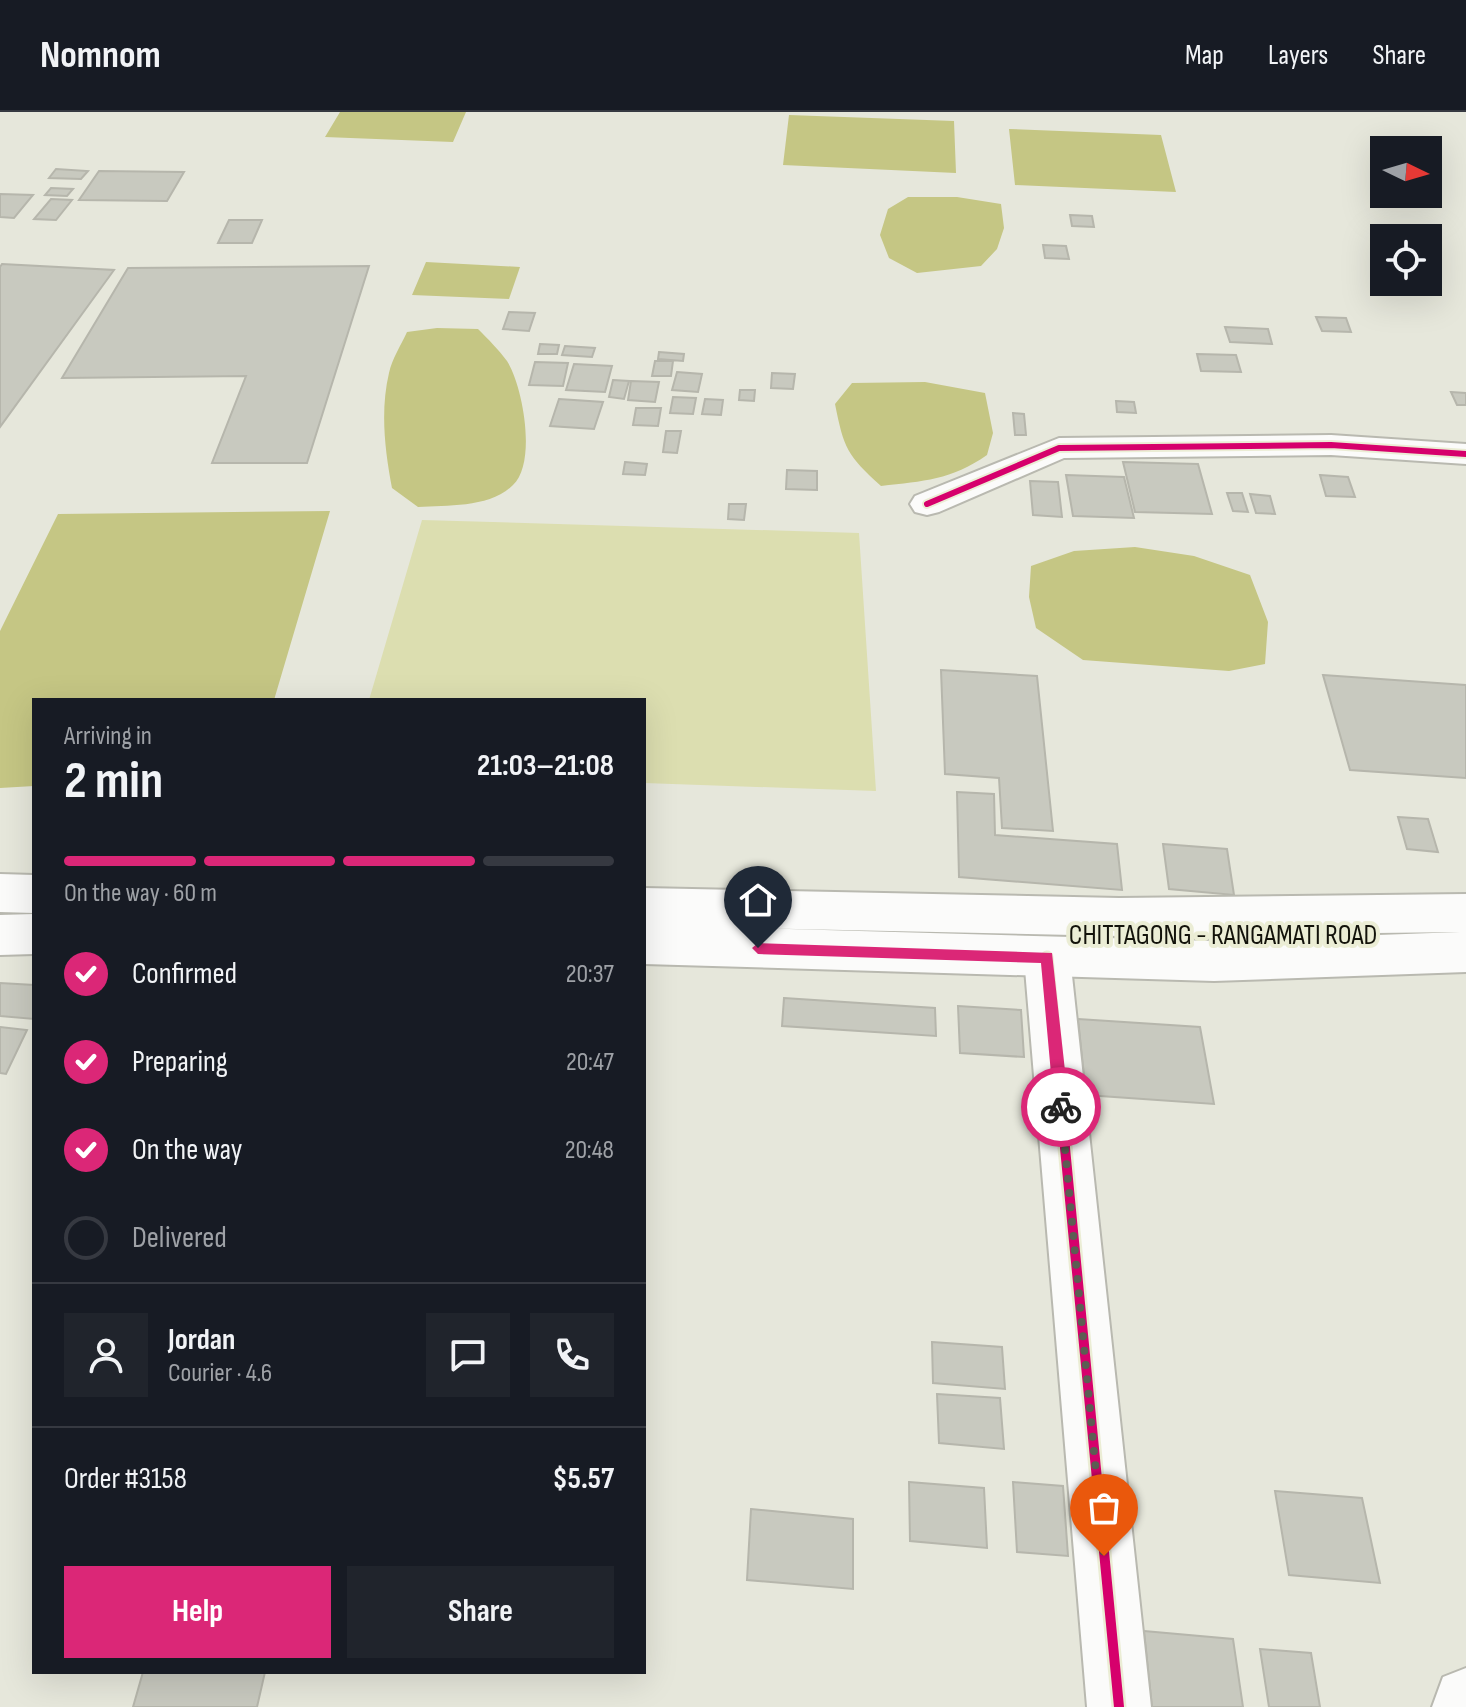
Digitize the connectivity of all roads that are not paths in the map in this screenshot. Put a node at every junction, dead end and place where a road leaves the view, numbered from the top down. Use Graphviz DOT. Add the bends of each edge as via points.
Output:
graph roads {
  1 [pos="1466,454"];
  2 [pos="927,504"];
  3 [pos="0,893"];
  4 [pos="32,894"];
  5 [pos="646,907"];
  6 [pos="1466,913"];
  7 [pos="32,934"];
  8 [pos="0,935"];
  9 [pos="646,944"];
  10 [pos="1466,952"];
  11 [pos="1047,957"];
  12 [pos="1466,1700"];
  13 [pos="1119,1707"];
  14 [pos="1464,1707"];
  1 -- 2 [label="main road" via="1331,445 1059,448"];
  3 -- 4 [label="main road"];
  5 -- 6 [label="main road, CHITTAGONG - RANGAMATI ROAD" via="1119,917"];
  7 -- 8 [label="main road"];
  9 -- 11 [label="main road, CHITTAGONG - RANGAMATI ROAD"];
  10 -- 11 [label="main road, CHITTAGONG - RANGAMATI ROAD" via="1214,961"];
  11 -- 13 [label="main road"];
  12 -- 14 [label="main road"];
}
